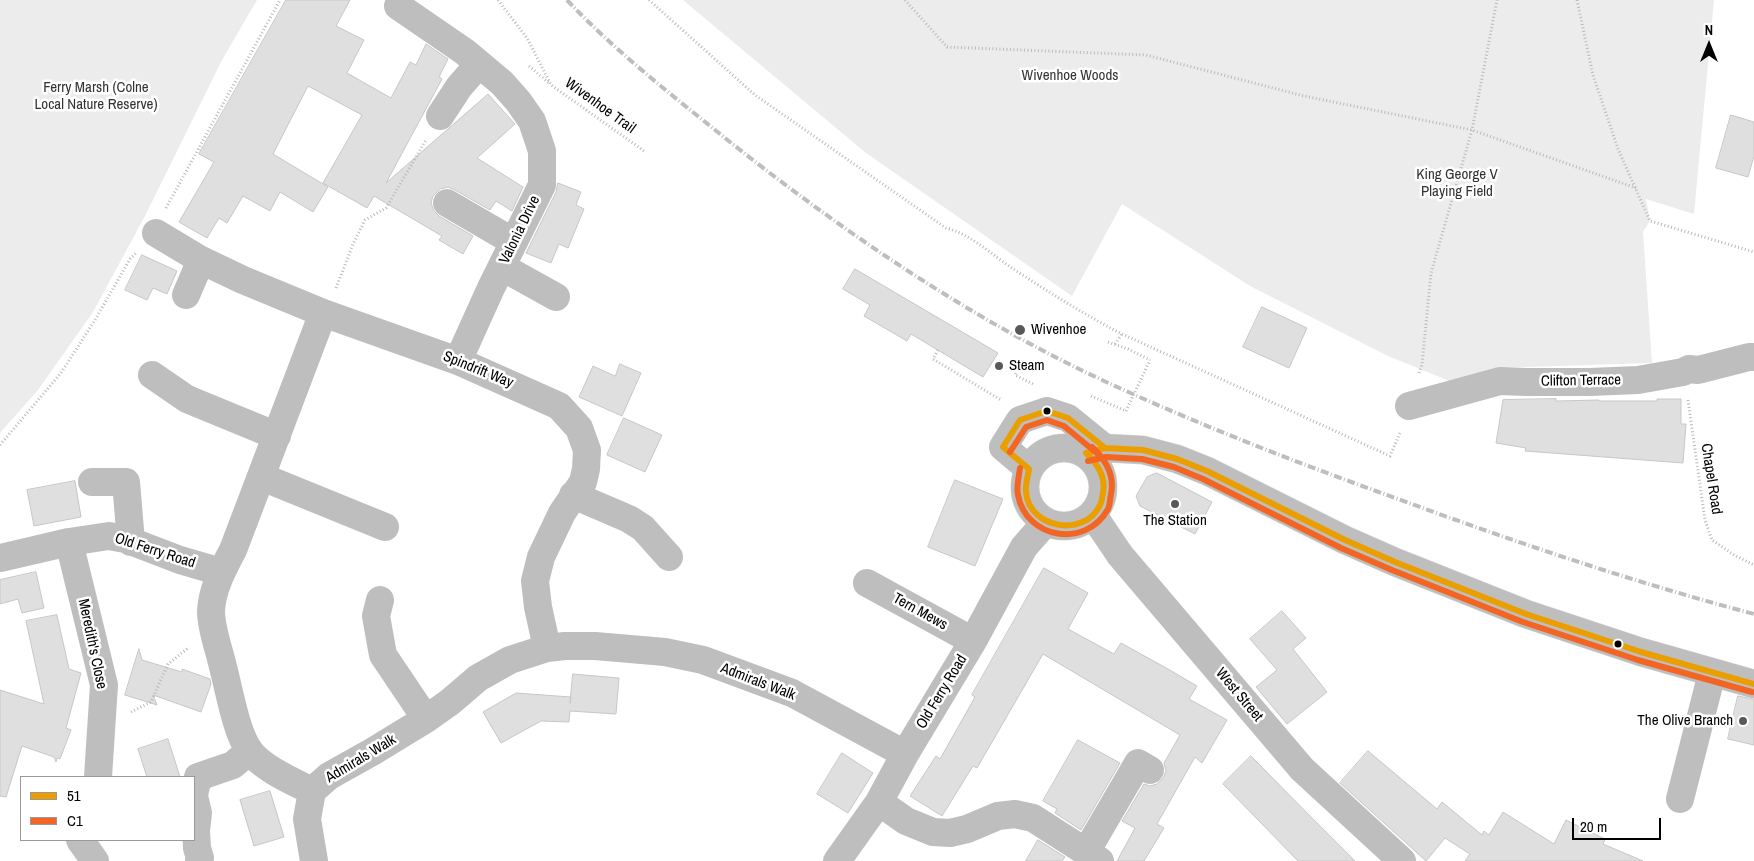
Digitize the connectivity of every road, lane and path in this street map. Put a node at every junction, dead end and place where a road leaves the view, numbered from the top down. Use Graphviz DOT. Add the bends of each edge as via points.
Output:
graph roads {
  1 [pos="280,0"];
  2 [pos="498,0"];
  3 [pos="649,0"];
  4 [pos="905,0"];
  5 [pos="1497,0"];
  6 [pos="1577,0"];
  7 [pos="398,6"];
  8 [pos="479,64"];
  9 [pos="440,116"];
  10 [pos="1472,130"];
  11 [pos="644,151"];
  12 [pos="1636,188"];
  13 [pos="446,203"];
  14 [pos="156,233"];
  15 [pos="514,242"];
  16 [pos="1754,252"];
  17 [pos="201,260"];
  18 [pos="502,267"];
  19 [pos="186,295"];
  20 [pos="556,297"];
  21 [pos="325,313"];
  22 [pos="1122,334"];
  23 [pos="1108,342"];
  24 [pos="1115,344"];
  25 [pos="938,350"];
  26 [pos="1754,357"];
  27 [pos="458,361"];
  28 [pos="1019,367"];
  29 [pos="1683,372"];
  30 [pos="152,374"];
  31 [pos="1039,386"];
  32 [pos="1004,402"];
  33 [pos="1104,402"];
  34 [pos="1409,406"];
  35 [pos="1400,432"];
  36 [pos="277,436"];
  37 [pos="0,445"];
  38 [pos="1095,451"];
  39 [pos="1029,469"];
  40 [pos="262,477"];
  41 [pos="92,482"];
  42 [pos="574,495"];
  43 [pos="1093,514"];
  44 [pos="1046,522"];
  45 [pos="385,527"];
  46 [pos="69,542"];
  47 [pos="131,542"];
  48 [pos="669,557"];
  49 [pos="0,558"];
  50 [pos="1754,565"];
  51 [pos="221,572"];
  52 [pos="867,582"];
  53 [pos="380,600"];
  54 [pos="973,641"];
  55 [pos="547,648"];
  56 [pos="168,664"];
  57 [pos="1712,673"];
  58 [pos="1754,684"];
  59 [pos="156,692"];
  60 [pos="426,719"];
  61 [pos="249,751"];
  62 [pos="905,754"];
  63 [pos="1136,762"];
  64 [pos="98,776"];
  65 [pos="195,790"];
  66 [pos="312,792"];
  67 [pos="1680,799"];
  68 [pos="195,800"];
  69 [pos="879,802"];
  70 [pos="81,841"];
  71 [pos="1093,857"];
  72 [pos="95,861"];
  73 [pos="199,861"];
  74 [pos="314,861"];
  75 [pos="837,861"];
  76 [pos="1402,861"];
  1 -- 14 [label="path" via="194,156"];
  2 -- 11 [label="path, Wivenhoe Trail" via="527,38 551,85"];
  3 -- 22 [label="path" via="763,100 946,228 958,231 1082,313"];
  4 -- 10 [label="path" via="948,46 1146,56 1304,96"];
  5 -- 10 [label="path"];
  6 -- 12 [label="path" via="1592,75 1618,149"];
  7 -- 8 [label="street, Valonia Drive"];
  8 -- 9 [label="street" via="458,87"];
  8 -- 15 [label="street, Valonia Drive" via="518,101 532,122 542,151 542,185"];
  9 -- 21 [label="path" via="386,208 365,220"];
  10 -- 12 [label="path"];
  10 -- 34 [label="path" via="1431,273 1422,365"];
  12 -- 16 [label="path" via="1650,221"];
  13 -- 15 [label="street"];
  14 -- 17 [label="street, Spindrift Way"];
  14 -- 37 [label="path" via="130,259 60,373"];
  15 -- 18 [label="street, Valonia Drive"];
  17 -- 19 [label="street"];
  17 -- 21 [label="street, Spindrift Way"];
  18 -- 20 [label="street"];
  18 -- 27 [label="street, Valonia Drive"];
  21 -- 27 [label="street, Spindrift Way"];
  21 -- 36 [label="street, Admirals Walk"];
  22 -- 24 [label="path"];
  22 -- 35 [label="path" via="1390,456"];
  23 -- 24 [label="path"];
  24 -- 33 [label="path, bridge" via="1150,360 1126,411"];
  25 -- 32 [label="path" via="933,359"];
  26 -- 29 [label="street, Clifton Terrace"];
  27 -- 42 [label="street, Spindrift Way" via="559,406 579,428 587,450 586,469 583,482"];
  28 -- 31 [label="path" via="1015,374"];
  29 -- 34 [label="street, Clifton Terrace" via="1638,380 1500,380"];
  29 -- 50 [label="path, Chapel Road" via="1705,520 1712,540"];
  30 -- 36 [label="street" via="187,399"];
  36 -- 40 [label="street, Admirals Walk"];
  38 -- 39 [label="street" via="1061,448 1048,451"];
  38 -- 39 [label="street" via="1068,418 1047,411 1020,420 1003,447"];
  38 -- 43 [label="street" via="1104,482 1102,500"];
  38 -- 57 [label="street" via="1143,450 1177,459 1404,566 1526,614"];
  39 -- 44 [label="street" via="1025,493 1029,505"];
  40 -- 45 [label="street"];
  40 -- 51 [label="street, Admirals Walk"];
  41 -- 47 [label="street" via="126,482"];
  42 -- 48 [label="street" via="643,528"];
  42 -- 55 [label="street, Spindrift Way" via="562,512 541,557 535,581"];
  43 -- 44 [label="street" via="1076,525"];
  43 -- 76 [label="street, West Street" via="1120,555 1302,769"];
  44 -- 54 [label="street, Old Ferry Road" via="1024,547"];
  46 -- 47 [label="street, Old Ferry Road" via="109,536"];
  46 -- 49 [label="street, Old Ferry Road"];
  46 -- 64 [label="street, Meredith's Close" via="104,685"];
  47 -- 51 [label="street, Old Ferry Road"];
  51 -- 61 [label="street, Admirals Walk" via="213,596 212,622 238,726"];
  52 -- 54 [label="street, Tern Mews"];
  53 -- 60 [label="street" via="376,616 383,656"];
  54 -- 62 [label="street, Old Ferry Road"];
  55 -- 60 [label="street, Admirals Walk" via="510,660 478,678"];
  55 -- 62 [label="street, Admirals Walk" via="595,646 665,652 703,660 792,693"];
  56 -- 59 [label="path"];
  57 -- 58 [label="street"];
  57 -- 67 [label="street"];
  60 -- 66 [label="street, Admirals Walk" via="328,776"];
  61 -- 65 [label="street" via="233,765 198,777"];
  61 -- 66 [label="street, Admirals Walk" via="272,771"];
  62 -- 69 [label="street, Old Ferry Road"];
  63 -- 71 [label="street"];
  66 -- 74 [label="street" via="307,819"];
  68 -- 73 [label="street"];
  69 -- 71 [label="street" via="906,821 933,832 967,829 998,816 1015,814 1033,818"];
  69 -- 75 [label="street, Old Ferry Road"];
  70 -- 72 [label="street"];
}
